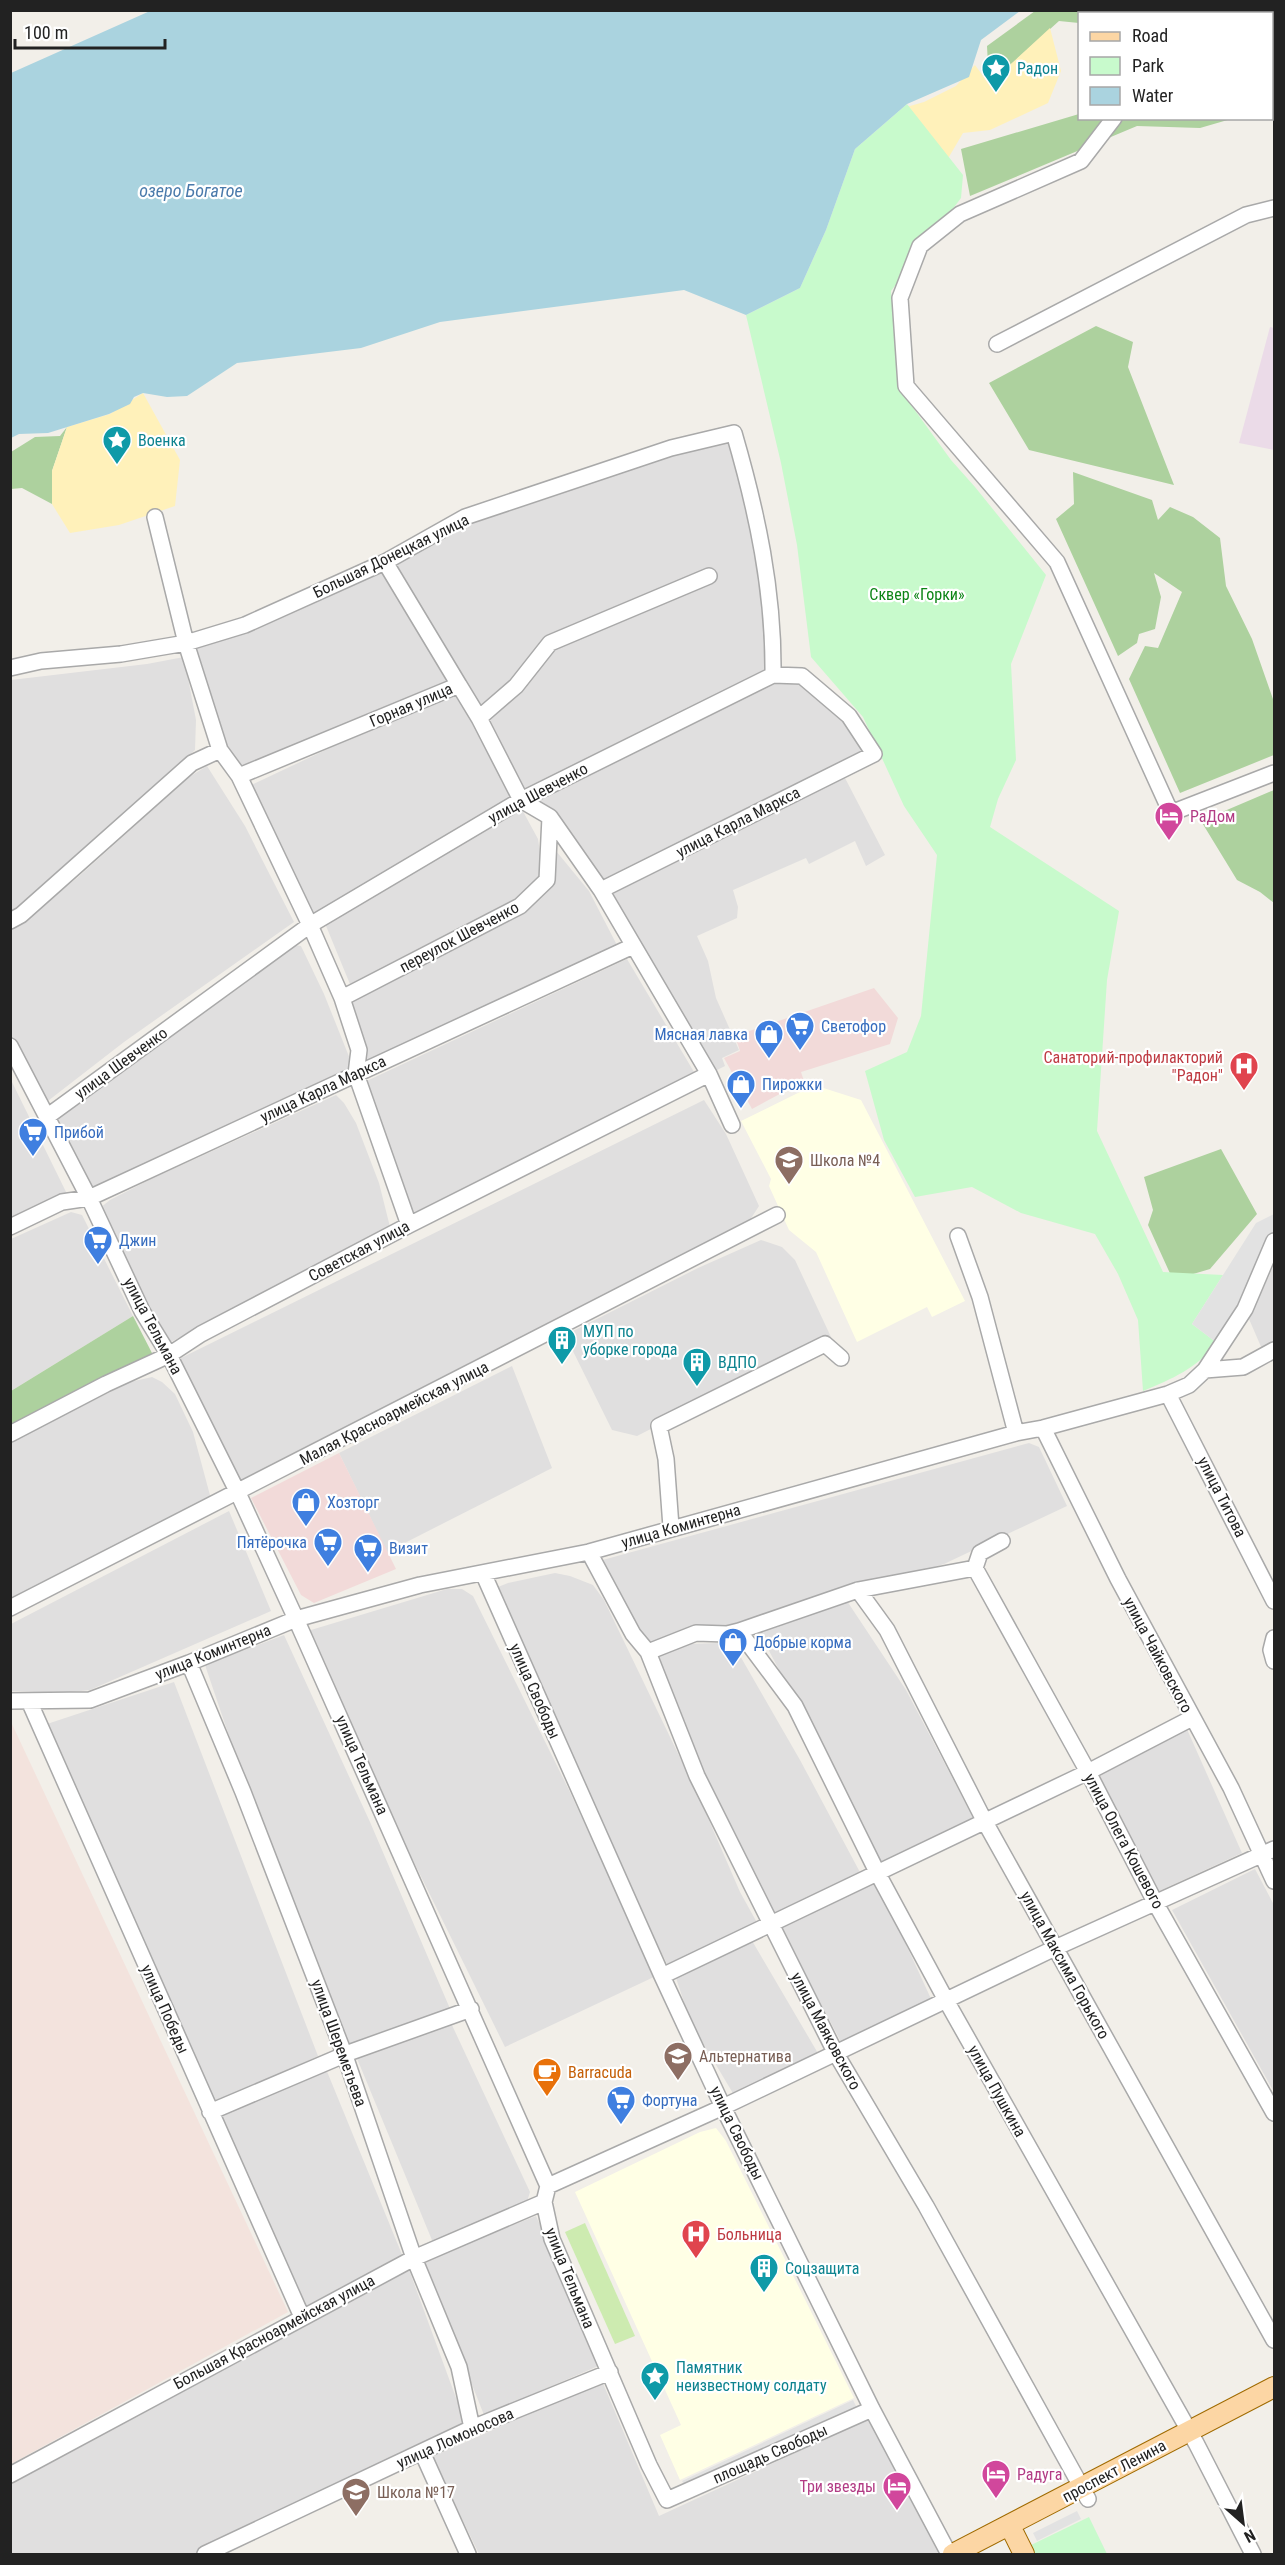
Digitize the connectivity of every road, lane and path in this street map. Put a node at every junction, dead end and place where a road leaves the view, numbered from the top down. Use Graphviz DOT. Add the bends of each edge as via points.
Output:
graph roads {
  1 [pos="1112,120"];
  2 [pos="1275,208"];
  3 [pos="997,344"];
  4 [pos="155,517"];
  5 [pos="386,562"];
  6 [pos="709,576"];
  7 [pos="186,643"];
  8 [pos="10,668"];
  9 [pos="773,675"];
  10 [pos="459,685"];
  11 [pos="479,718"];
  12 [pos="220,750"];
  13 [pos="1275,773"];
  14 [pos="239,776"];
  15 [pos="521,800"];
  16 [pos="550,817"];
  17 [pos="601,890"];
  18 [pos="10,921"];
  19 [pos="310,925"];
  20 [pos="633,946"];
  21 [pos="342,998"];
  22 [pos="11,1047"];
  23 [pos="356,1074"];
  24 [pos="710,1074"];
  25 [pos="48,1116"];
  26 [pos="732,1125"];
  27 [pos="89,1198"];
  28 [pos="777,1215"];
  29 [pos="409,1225"];
  30 [pos="10,1227"];
  31 [pos="958,1236"];
  32 [pos="1275,1241"];
  33 [pos="1275,1350"];
  34 [pos="169,1355"];
  35 [pos="841,1358"];
  36 [pos="1206,1370"];
  37 [pos="1172,1392"];
  38 [pos="1042,1428"];
  39 [pos="1016,1433"];
  40 [pos="10,1434"];
  41 [pos="238,1493"];
  42 [pos="671,1527"];
  43 [pos="1002,1541"];
  44 [pos="589,1552"];
  45 [pos="975,1568"];
  46 [pos="483,1573"];
  47 [pos="1275,1578"];
  48 [pos="858,1590"];
  49 [pos="1275,1601"];
  50 [pos="10,1608"];
  51 [pos="296,1618"];
  52 [pos="739,1631"];
  53 [pos="1274,1639"];
  54 [pos="648,1652"];
  55 [pos="1275,1661"];
  56 [pos="189,1663"];
  57 [pos="10,1701"];
  58 [pos="29,1701"];
  59 [pos="1192,1718"];
  60 [pos="1088,1772"];
  61 [pos="985,1822"];
  62 [pos="1268,1852"];
  63 [pos="878,1874"];
  64 [pos="1275,1881"];
  65 [pos="1156,1904"];
  66 [pos="771,1925"];
  67 [pos="1055,1948"];
  68 [pos="662,1976"];
  69 [pos="947,2001"];
  70 [pos="471,2008"];
  71 [pos="835,2052"];
  72 [pos="345,2056"];
  73 [pos="723,2107"];
  74 [pos="210,2112"];
  75 [pos="1275,2114"];
  76 [pos="548,2186"];
  77 [pos="544,2202"];
  78 [pos="414,2258"];
  79 [pos="302,2317"];
  80 [pos="1275,2340"];
  81 [pos="610,2372"];
  82 [pos="1275,2387"];
  83 [pos="1275,2401"];
  84 [pos="872,2409"];
  85 [pos="472,2428"];
  86 [pos="1192,2437"];
  87 [pos="422,2452"];
  88 [pos="10,2475"];
  89 [pos="1085,2493"];
  90 [pos="667,2500"];
  91 [pos="1017,2539"];
  92 [pos="205,2554"];
  93 [pos="468,2554"];
  94 [pos="951,2554"];
  95 [pos="982,2554"];
  96 [pos="1253,2554"];
  1 -- 13 [label="street" via="1081,161 960,214 920,246 900,298 906,386 1057,562 1171,813"];
  2 -- 3 [label="street" via="1246,215"];
  4 -- 7 [label="street"];
  5 -- 7 [label="street, Большая Донецкая улица" via="245,625"];
  5 -- 9 [label="street, Большая Донецкая улица" via="465,517 671,448 734,433 751,491 768,577"];
  5 -- 10 [label="street"];
  6 -- 11 [label="street" via="550,643 516,686"];
  7 -- 8 [label="street, Большая Донецкая улица"];
  7 -- 12 [label="street"];
  9 -- 15 [label="street, улица Шевченко"];
  9 -- 17 [label="street, улица Карла Маркса" via="802,676 849,716 874,754"];
  10 -- 11 [label="street, Горная улица"];
  10 -- 14 [label="street, Горная улица"];
  11 -- 15 [label="street, Горная улица"];
  12 -- 14 [label="street"];
  12 -- 18 [label="street" via="192,764"];
  14 -- 19 [label="street"];
  15 -- 16 [label="street"];
  15 -- 19 [label="street, улица Шевченко"];
  16 -- 17 [label="street"];
  16 -- 21 [label="street, переулок Шевченко" via="547,880 520,906"];
  17 -- 20 [label="street"];
  19 -- 21 [label="street"];
  19 -- 25 [label="street, улица Шевченко"];
  20 -- 23 [label="street, улица Карла Маркса"];
  20 -- 24 [label="street"];
  21 -- 23 [label="street" via="359,1050"];
  22 -- 25 [label="street, улица Тельмана"];
  23 -- 27 [label="street, улица Карла Маркса"];
  23 -- 29 [label="street"];
  24 -- 26 [label="street"];
  24 -- 29 [label="street, Советская улица"];
  25 -- 27 [label="street, улица Тельмана"];
  27 -- 30 [label="street, улица Карла Маркса" via="62,1202"];
  27 -- 34 [label="street, улица Тельмана" via="142,1311"];
  28 -- 41 [label="street, Малая Красноармейская улица"];
  29 -- 34 [label="street, Советская улица" via="201,1334"];
  31 -- 39 [label="street" via="980,1298"];
  32 -- 36 [label="street, улица Коминтерна" via="1245,1310"];
  33 -- 36 [label="street" via="1243,1367"];
  34 -- 40 [label="street, Советская улица"];
  34 -- 41 [label="street, улица Тельмана"];
  35 -- 42 [label="street" via="825,1344 659,1426"];
  36 -- 37 [label="street, улица Коминтерна" via="1189,1385"];
  37 -- 38 [label="street, улица Коминтерна"];
  37 -- 47 [label="street, улица Титова"];
  37 -- 49 [label="street, улица Титова"];
  38 -- 39 [label="street, улица Коминтерна"];
  38 -- 59 [label="street, улица Чайковского"];
  39 -- 42 [label="street, улица Коминтерна"];
  41 -- 50 [label="street, Малая Красноармейская улица"];
  41 -- 51 [label="street, улица Тельмана"];
  42 -- 44 [label="street, улица Коминтерна"];
  43 -- 45 [label="street" via="980,1553"];
  44 -- 46 [label="street, улица Коминтерна"];
  44 -- 54 [label="street, улица Маяковского" via="633,1634"];
  45 -- 48 [label="street"];
  45 -- 60 [label="street, улица Олега Кошевого"];
  46 -- 51 [label="street, улица Коминтерна" via="420,1585"];
  46 -- 68 [label="street, улица Свободы"];
  48 -- 52 [label="street"];
  48 -- 61 [label="street, улица Максима Горького" via="887,1630"];
  51 -- 56 [label="street, улица Коминтерна"];
  51 -- 70 [label="street, улица Тельмана"];
  52 -- 54 [label="street" via="696,1633"];
  52 -- 63 [label="street, улица Пушкина" via="795,1706"];
  53 -- 55 [label="street" via="1271,1650"];
  54 -- 66 [label="street, улица Маяковского" via="697,1776"];
  56 -- 58 [label="street, улица Коминтерна" via="90,1700"];
  56 -- 72 [label="street, улица Шереметьева"];
  57 -- 58 [label="street, улица Коминтерна"];
  58 -- 74 [label="street, улица Победы"];
  59 -- 60 [label="street"];
  59 -- 62 [label="street, улица Чайковского"];
  60 -- 61 [label="street"];
  60 -- 65 [label="street, улица Олега Кошевого"];
  61 -- 63 [label="street"];
  61 -- 67 [label="street, улица Максима Горького"];
  62 -- 64 [label="street, улица Чайковского"];
  62 -- 65 [label="street"];
  63 -- 66 [label="street"];
  63 -- 69 [label="street, улица Пушкина"];
  65 -- 67 [label="street"];
  65 -- 75 [label="street, улица Олега Кошевого"];
  66 -- 68 [label="street"];
  66 -- 71 [label="street, улица Маяковского"];
  67 -- 69 [label="street"];
  67 -- 80 [label="street, улица Максима Горького"];
  68 -- 73 [label="street, улица Свободы"];
  69 -- 71 [label="street"];
  69 -- 86 [label="street, улица Пушкина"];
  70 -- 72 [label="street"];
  70 -- 76 [label="street, улица Тельмана"];
  71 -- 73 [label="street"];
  71 -- 89 [label="street, улица Маяковского" via="926,2206"];
  72 -- 74 [label="street"];
  72 -- 78 [label="street, улица Шереметьева"];
  73 -- 76 [label="street"];
  73 -- 84 [label="street, улица Свободы"];
  74 -- 79 [label="street, улица Победы"];
  76 -- 77 [label="street, улица Тельмана"];
  77 -- 78 [label="street, Большая Красноармейская улица"];
  77 -- 81 [label="street, улица Тельмана" via="552,2239"];
  78 -- 79 [label="street, Большая Красноармейская улица"];
  78 -- 85 [label="street, улица Шереметьева" via="459,2367"];
  79 -- 88 [label="street, Большая Красноармейская улица"];
  81 -- 85 [label="street, улица Ломоносова"];
  81 -- 90 [label="street, улица Тельмана"];
  82 -- 86 [label="main road, проспект Ленина"];
  83 -- 86 [label="main road, проспект Ленина"];
  84 -- 90 [label="street, площадь Свободы"];
  84 -- 94 [label="street, улица Свободы"];
  85 -- 87 [label="street, улица Ломоносова"];
  86 -- 89 [label="main road, проспект Ленина"];
  86 -- 96 [label="street, улица Пушкина"];
  87 -- 92 [label="street, улица Ломоносова"];
  87 -- 93 [label="street"];
  89 -- 91 [label="main road, проспект Ленина"];
  91 -- 94 [label="main road, проспект Ленина"];
  91 -- 95 [label="main road, проспект Ленина"];
}
